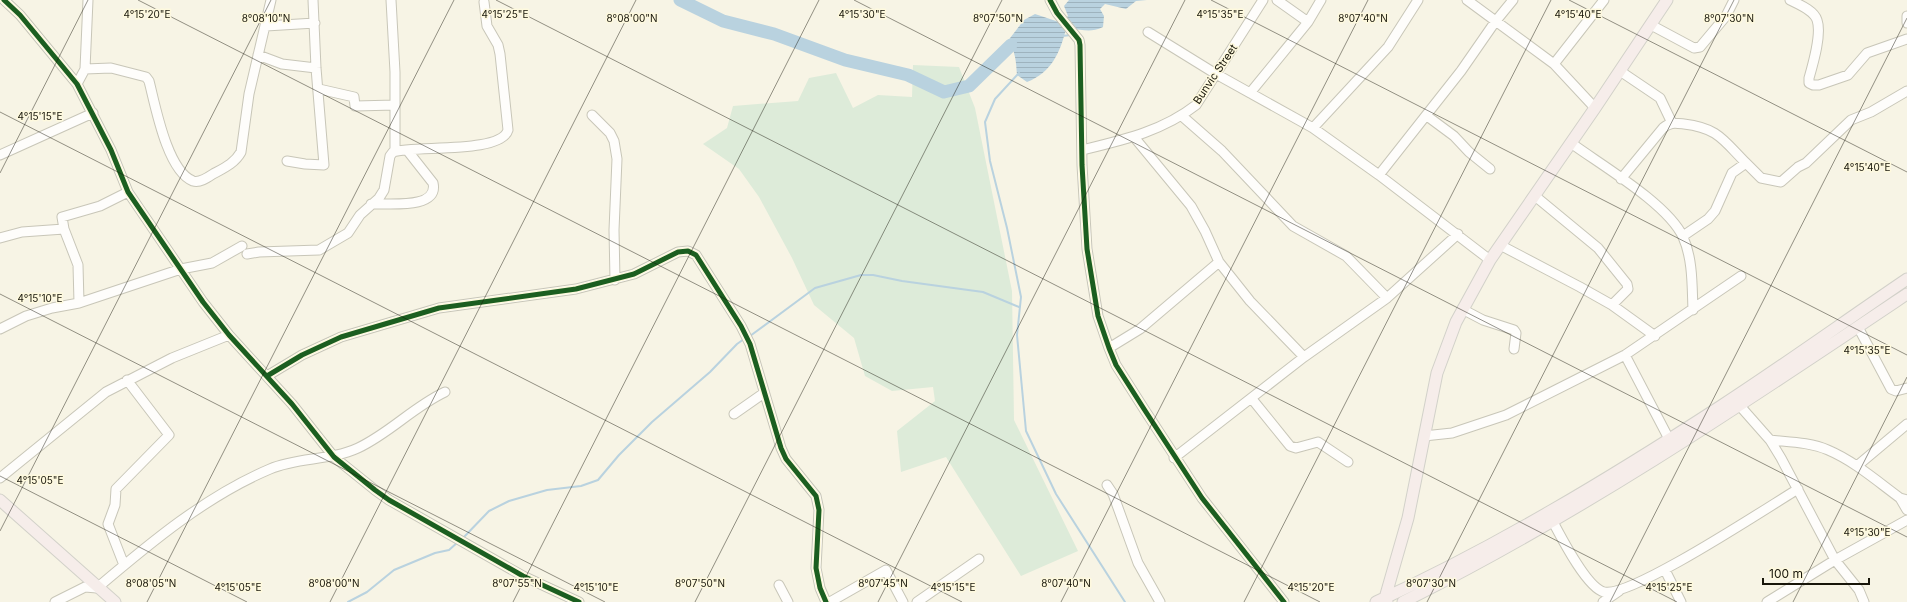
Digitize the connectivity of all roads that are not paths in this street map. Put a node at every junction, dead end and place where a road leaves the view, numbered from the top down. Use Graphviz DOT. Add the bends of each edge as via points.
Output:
graph roads {
  1 [pos="4,0"];
  2 [pos="88,0"];
  3 [pos="271,0"];
  4 [pos="313,0"];
  5 [pos="391,0"];
  6 [pos="1050,0"];
  7 [pos="1263,0"];
  8 [pos="1277,0"];
  9 [pos="1321,0"];
  10 [pos="1418,0"];
  11 [pos="1467,0"];
  12 [pos="1513,0"];
  13 [pos="1604,0"];
  14 [pos="1667,0"];
  15 [pos="1734,0"];
  16 [pos="1790,0"];
  17 [pos="484,2"];
  18 [pos="1907,16"];
  19 [pos="1308,22"];
  20 [pos="1495,22"];
  21 [pos="315,23"];
  22 [pos="1907,23"];
  23 [pos="1651,25"];
  24 [pos="266,26"];
  25 [pos="1148,32"];
  26 [pos="1907,39"];
  27 [pos="258,55"];
  28 [pos="1554,64"];
  29 [pos="316,68"];
  30 [pos="85,69"];
  31 [pos="1620,71"];
  32 [pos="1216,74"];
  33 [pos="78,84"];
  34 [pos="319,89"];
  35 [pos="1907,91"];
  36 [pos="1250,93"];
  37 [pos="395,105"];
  38 [pos="1595,108"];
  39 [pos="93,113"];
  40 [pos="592,115"];
  41 [pos="1182,116"];
  42 [pos="1427,116"];
  43 [pos="1672,123"];
  44 [pos="1313,128"];
  45 [pos="1134,137"];
  46 [pos="1571,143"];
  47 [pos="407,150"];
  48 [pos="1082,150"];
  49 [pos="395,151"];
  50 [pos="0,155"];
  51 [pos="287,161"];
  52 [pos="1746,163"];
  53 [pos="1490,168"];
  54 [pos="1379,175"];
  55 [pos="1621,179"];
  56 [pos="128,192"];
  57 [pos="1535,196"];
  58 [pos="370,204"];
  59 [pos="64,229"];
  60 [pos="1458,234"];
  61 [pos="1683,236"];
  62 [pos="0,238"];
  63 [pos="1500,245"];
  64 [pos="1490,260"];
  65 [pos="1219,262"];
  66 [pos="181,269"];
  67 [pos="1741,276"];
  68 [pos="1907,279"];
  69 [pos="616,280"];
  70 [pos="1907,294"];
  71 [pos="1387,298"];
  72 [pos="80,303"];
  73 [pos="1694,304"];
  74 [pos="1612,305"];
  75 [pos="1462,310"];
  76 [pos="1858,327"];
  77 [pos="0,329"];
  78 [pos="229,335"];
  79 [pos="1655,336"];
  80 [pos="1109,348"];
  81 [pos="1514,350"];
  82 [pos="1625,355"];
  83 [pos="1304,357"];
  84 [pos="267,376"];
  85 [pos="127,380"];
  86 [pos="1907,388"];
  87 [pos="445,392"];
  88 [pos="764,393"];
  89 [pos="1252,399"];
  90 [pos="1740,406"];
  91 [pos="1725,410"];
  92 [pos="734,414"];
  93 [pos="1907,424"];
  94 [pos="1424,436"];
  95 [pos="1669,439"];
  96 [pos="1770,440"];
  97 [pos="334,456"];
  98 [pos="1174,458"];
  99 [pos="1348,462"];
  100 [pos="1857,466"];
  101 [pos="0,478"];
  102 [pos="1107,485"];
  103 [pos="1798,489"];
  104 [pos="1904,499"];
  105 [pos="0,500"];
  106 [pos="1907,510"];
  107 [pos="1907,520"];
  108 [pos="1553,522"];
  109 [pos="979,558"];
  110 [pos="1836,560"];
  111 [pos="124,565"];
  112 [pos="1665,570"];
  113 [pos="779,585"];
  114 [pos="97,588"];
  115 [pos="1622,590"];
  116 [pos="921,601"];
  117 [pos="1383,601"];
  118 [pos="55,602"];
  119 [pos="115,602"];
  120 [pos="579,602"];
  121 [pos="788,602"];
  122 [pos="826,602"];
  123 [pos="830,602"];
  124 [pos="903,602"];
  125 [pos="1160,602"];
  126 [pos="1284,602"];
  127 [pos="1403,602"];
  128 [pos="1603,602"];
  129 [pos="1681,602"];
  130 [pos="1767,602"];
  131 [pos="1864,602"];
  1 -- 33 [label="street"];
  2 -- 30 [label="street"];
  3 -- 24 [label="street"];
  4 -- 21 [label="street"];
  5 -- 37 [label="street" via="396,72"];
  6 -- 48 [label="street" via="1079,40"];
  7 -- 32 [label="street, Bunvic Street"];
  8 -- 19 [label="street"];
  9 -- 19 [label="street"];
  10 -- 44 [label="street" via="1388,47"];
  11 -- 20 [label="street"];
  12 -- 20 [label="street"];
  13 -- 28 [label="street"];
  14 -- 23 [label="main road"];
  15 -- 23 [label="street" via="1726,16 1700,47 1694,48"];
  16 -- 26 [label="street" via="1813,13 1817,19 1818,31 1809,78 1809,83 1813,85 1848,75 1867,53"];
  17 -- 47 [label="street" via="487,26 500,54 508,130 506,135 502,139 476,145"];
  18 -- 22 [label="street"];
  19 -- 36 [label="street"];
  20 -- 28 [label="street"];
  20 -- 42 [label="street"];
  21 -- 24 [label="street"];
  21 -- 29 [label="street"];
  23 -- 31 [label="main road"];
  24 -- 27 [label="street"];
  25 -- 32 [label="street"];
  27 -- 29 [label="street" via="287,65"];
  27 -- 30 [label="street" via="249,94 241,152 232,163 202,181 193,181 182,173 162,136 146,77 111,68"];
  28 -- 38 [label="street"];
  29 -- 34 [label="street"];
  30 -- 33 [label="street"];
  31 -- 38 [label="main road"];
  31 -- 43 [label="street" via="1660,98"];
  32 -- 36 [label="street"];
  32 -- 41 [label="street, Bunvic Street" via="1196,105"];
  33 -- 39 [label="street"];
  34 -- 37 [label="street" via="354,97 355,106"];
  34 -- 51 [label="street" via="324,165"];
  35 -- 52 [label="street" via="1845,125 1812,158 1781,182 1761,178"];
  36 -- 44 [label="street"];
  37 -- 49 [label="street"];
  38 -- 46 [label="main road"];
  39 -- 50 [label="street"];
  39 -- 56 [label="street"];
  40 -- 69 [label="street" via="610,133 618,159 614,230"];
  41 -- 45 [label="street, Bunvic Street" via="1165,126"];
  41 -- 71 [label="street" via="1222,152 1293,226 1346,256"];
  42 -- 53 [label="street"];
  42 -- 54 [label="street"];
  43 -- 52 [label="street" via="1697,125 1714,131"];
  43 -- 55 [label="street" via="1663,128"];
  44 -- 54 [label="street"];
  45 -- 48 [label="street, Bunvic Street"];
  45 -- 65 [label="street" via="1191,206"];
  46 -- 55 [label="street"];
  46 -- 57 [label="main road"];
  47 -- 49 [label="street"];
  47 -- 58 [label="street" via="433,183 435,190 432,195 427,200 418,202"];
  48 -- 80 [label="street" via="1090,274 1098,316"];
  49 -- 58 [label="street" via="390,156 384,190 379,198"];
  52 -- 61 [label="street" via="1732,173 1715,211"];
  54 -- 60 [label="street"];
  55 -- 61 [label="street" via="1653,202"];
  56 -- 59 [label="street" via="95,207 64,216"];
  56 -- 66 [label="street"];
  57 -- 63 [label="main road"];
  57 -- 74 [label="street" via="1598,248 1623,279 1628,289"];
  58 -- 66 [label="street" via="348,233 319,250 245,250 212,263"];
  59 -- 62 [label="street" via="22,232"];
  59 -- 72 [label="street" via="78,265"];
  60 -- 64 [label="street"];
  60 -- 71 [label="street"];
  61 -- 73 [label="street" via="1689,256"];
  63 -- 64 [label="main road"];
  63 -- 74 [label="street"];
  64 -- 75 [label="main road"];
  65 -- 80 [label="street" via="1140,329"];
  65 -- 83 [label="street" via="1250,301"];
  66 -- 72 [label="street"];
  66 -- 78 [label="street"];
  67 -- 73 [label="street"];
  68 -- 91 [label="main road"];
  69 -- 84 [label="street" via="576,289 439,308 341,337 302,355"];
  69 -- 88 [label="street" via="678,252 688,251 696,255 750,344"];
  70 -- 76 [label="main road"];
  71 -- 83 [label="street"];
  72 -- 77 [label="street" via="26,316"];
  73 -- 79 [label="street"];
  74 -- 79 [label="street"];
  75 -- 81 [label="street" via="1514,330"];
  75 -- 94 [label="main road" via="1446,344"];
  76 -- 86 [label="street" via="1891,389 1896,391"];
  76 -- 90 [label="main road"];
  78 -- 84 [label="street"];
  78 -- 85 [label="street"];
  79 -- 82 [label="street"];
  80 -- 98 [label="street" via="1116,365"];
  82 -- 94 [label="street" via="1506,415 1452,433"];
  82 -- 95 [label="street"];
  83 -- 89 [label="street"];
  84 -- 97 [label="street"];
  85 -- 101 [label="street" via="94,400"];
  85 -- 111 [label="street" via="169,435 116,489 115,505 108,524"];
  87 -- 97 [label="street" via="428,400 368,443"];
  88 -- 92 [label="street"];
  88 -- 122 [label="street" via="780,448 816,496 819,510 816,568"];
  89 -- 98 [label="street"];
  89 -- 99 [label="street" via="1290,446 1296,448 1318,442"];
  90 -- 91 [label="main road"];
  90 -- 96 [label="street"];
  91 -- 95 [label="main road"];
  91 -- 108 [label="main road"];
  93 -- 100 [label="street"];
  94 -- 117 [label="main road" via="1408,518"];
  95 -- 117 [label="main road" via="1512,533"];
  96 -- 100 [label="street" via="1827,450"];
  96 -- 103 [label="street"];
  97 -- 111 [label="street" via="271,469 239,484 209,501"];
  97 -- 120 [label="street" via="375,490 535,582"];
  98 -- 126 [label="street" via="1202,498"];
  100 -- 104 [label="street"];
  102 -- 125 [label="street" via="1113,494 1141,569"];
  103 -- 110 [label="street"];
  103 -- 112 [label="street"];
  104 -- 106 [label="street"];
  105 -- 114 [label="main road"];
  107 -- 110 [label="street"];
  108 -- 115 [label="street" via="1571,555 1594,586 1604,592"];
  108 -- 127 [label="main road" via="1488,559"];
  109 -- 116 [label="street"];
  110 -- 130 [label="street"];
  110 -- 131 [label="street" via="1859,590"];
  111 -- 114 [label="street"];
  112 -- 115 [label="street"];
  112 -- 129 [label="street"];
  113 -- 121 [label="street"];
  114 -- 118 [label="street" via="85,586"];
  114 -- 119 [label="main road"];
  115 -- 128 [label="street"];
  123 -- 124 [label="street" via="886,570"];
}
